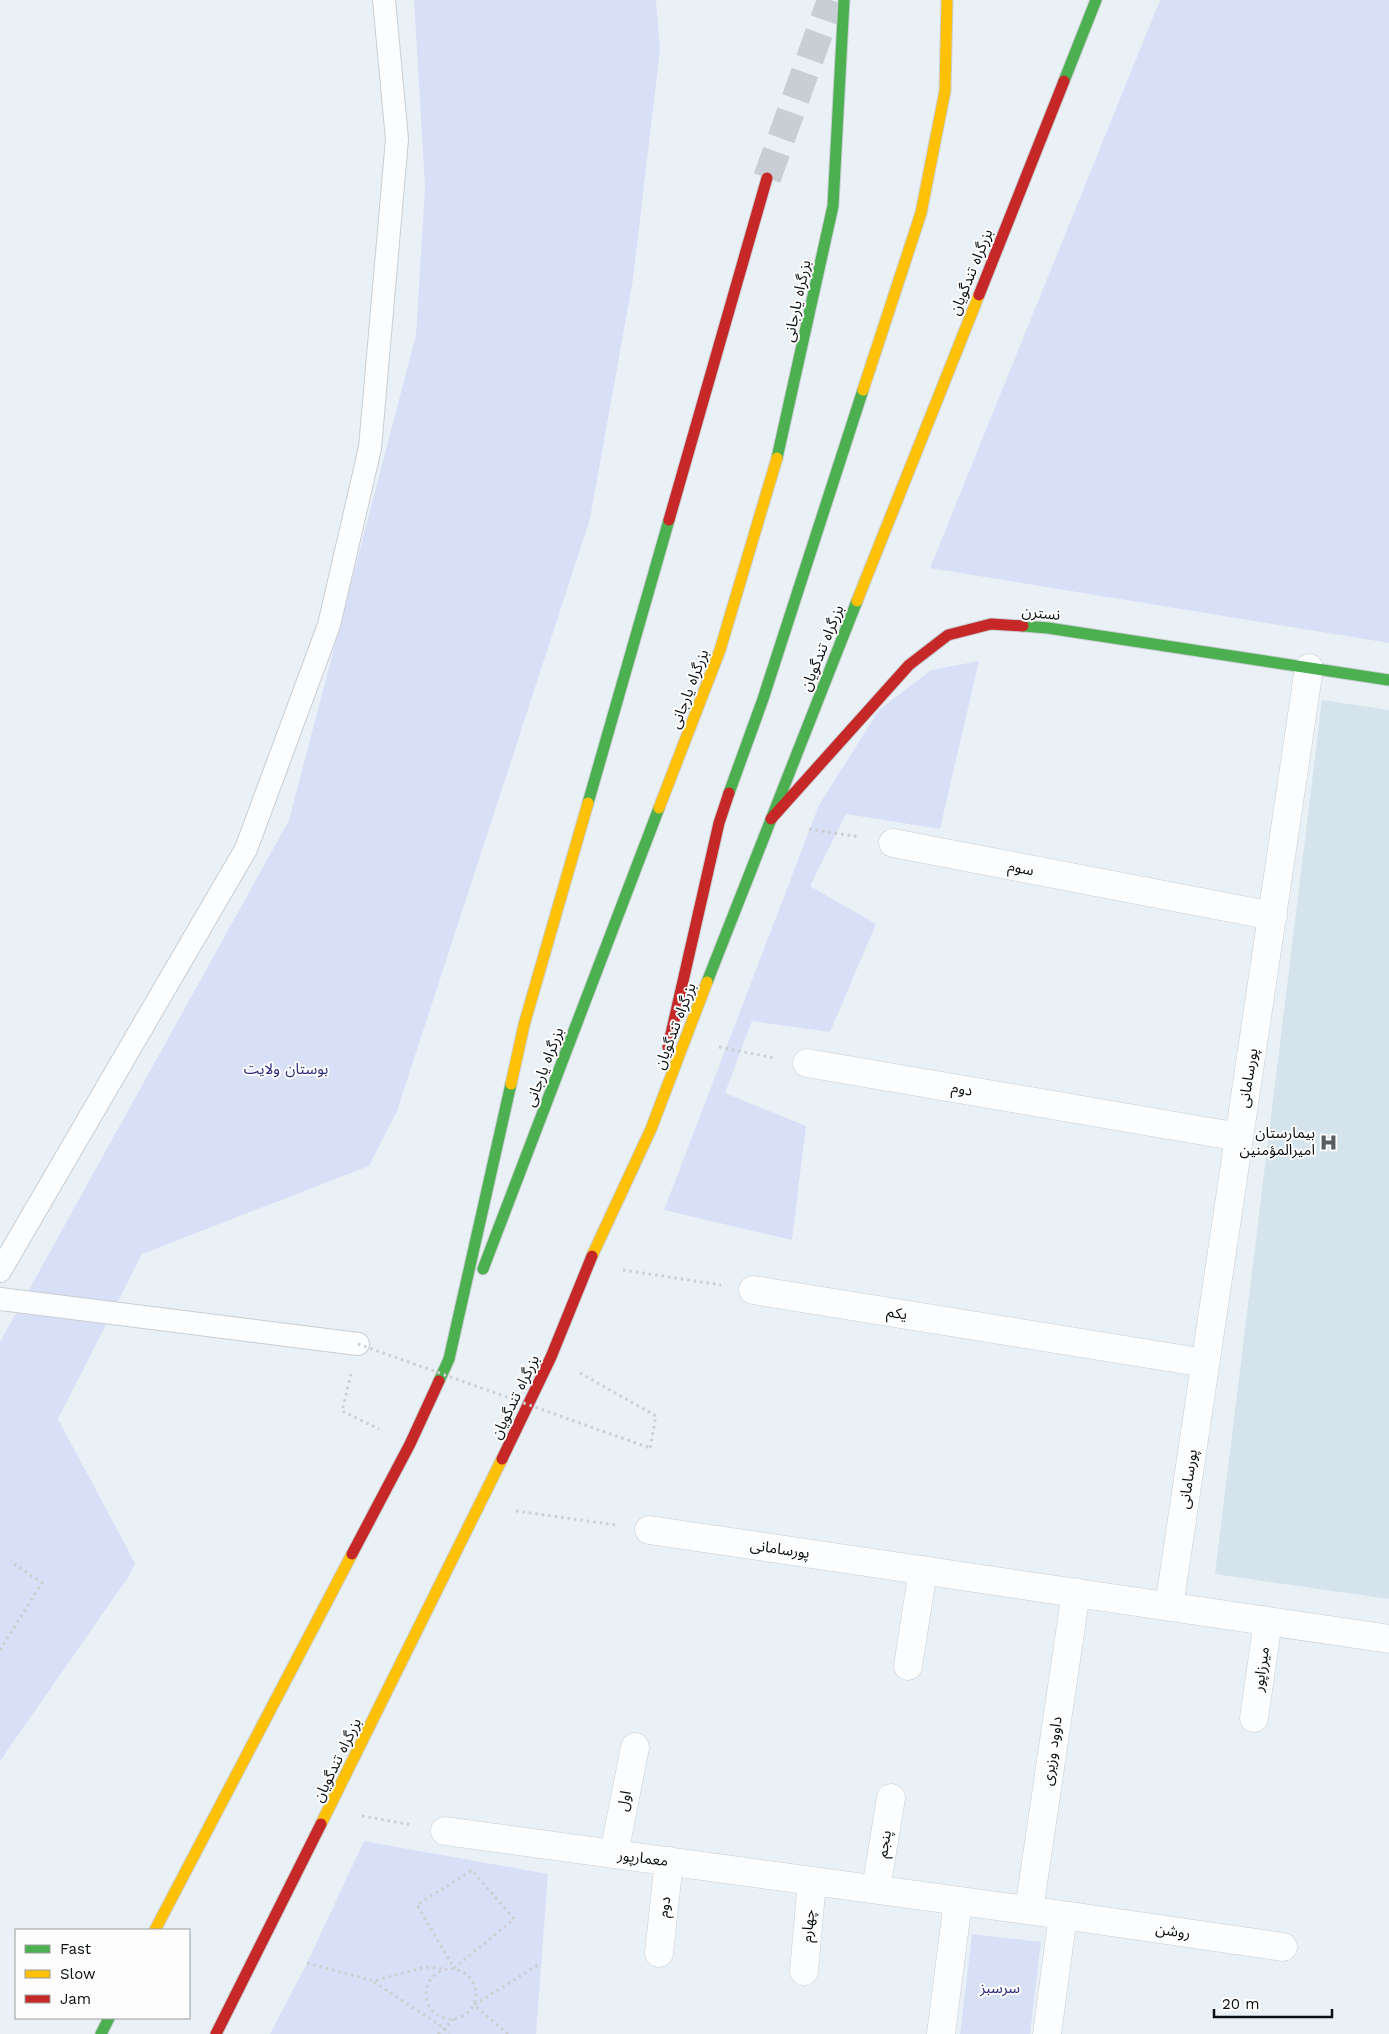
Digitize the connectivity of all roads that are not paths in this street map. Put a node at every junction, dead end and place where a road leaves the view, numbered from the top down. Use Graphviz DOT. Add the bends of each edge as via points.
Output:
graph roads {
  1 [pos="384,0"];
  2 [pos="844,0"];
  3 [pos="947,0"];
  4 [pos="1096,0"];
  5 [pos="767,178"];
  6 [pos="1309,668"];
  7 [pos="1389,680"];
  8 [pos="769,822"];
  9 [pos="893,843"];
  10 [pos="1273,916"];
  11 [pos="807,1063"];
  12 [pos="651,1130"];
  13 [pos="1239,1137"];
  14 [pos="0,1271"];
  15 [pos="753,1290"];
  16 [pos="0,1299"];
  17 [pos="358,1344"];
  18 [pos="449,1359"];
  19 [pos="1205,1363"];
  20 [pos="649,1530"];
  21 [pos="923,1570"];
  22 [pos="1076,1592"];
  23 [pos="1169,1607"];
  24 [pos="1268,1621"];
  25 [pos="1389,1639"];
  26 [pos="908,1666"];
  27 [pos="1254,1718"];
  28 [pos="635,1747"];
  29 [pos="891,1798"];
  30 [pos="444,1832"];
  31 [pos="614,1854"];
  32 [pos="669,1861"];
  33 [pos="812,1881"];
  34 [pos="876,1889"];
  35 [pos="958,1900"];
  36 [pos="1029,1910"];
  37 [pos="1063,1915"];
  38 [pos="156,1929"];
  39 [pos="1283,1947"];
  40 [pos="659,1953"];
  41 [pos="804,1971"];
  42 [pos="108,2019"];
  43 [pos="101,2034"];
  44 [pos="216,2034"];
  45 [pos="941,2034"];
  46 [pos="1047,2034"];
  1 -- 14 [label="lane" via="397,139 370,448 329,626 246,849"];
  2 -- 18 [label="main road, بزرگراه یارجانی" via="833,206 779,452 720,650"];
  3 -- 12 [label="main road" via="945,91 921,213 763,699 719,823"];
  4 -- 8 [label="main road, بزرگراه تندگویان"];
  5 -- 18 [label="main road" via="524,1025"];
  6 -- 7 [label="main road, نسترن"];
  6 -- 8 [label="main road, نسترن" via="1048,628 991,624 948,635 909,664"];
  6 -- 10 [label="street, پورسامانی"];
  8 -- 12 [label="main road, بزرگراه تندگویان"];
  9 -- 10 [label="street, سوم"];
  10 -- 13 [label="street, پورسامانی"];
  11 -- 13 [label="street, دوم"];
  12 -- 44 [label="main road, بزرگراه تندگویان" via="588,1265 551,1357 480,1505"];
  13 -- 19 [label="street, پورسامانی"];
  15 -- 19 [label="street, یکم"];
  16 -- 17 [label="lane"];
  18 -- 38 [label="main road" via="410,1444"];
  19 -- 23 [label="street, پورسامانی"];
  20 -- 21 [label="street, پورسامانی"];
  21 -- 22 [label="street, پورسامانی"];
  21 -- 26 [label="street"];
  22 -- 23 [label="street, پورسامانی"];
  22 -- 36 [label="street, داوود وزیری"];
  23 -- 24 [label="street, پورسامانی"];
  24 -- 25 [label="street, پورسامانی"];
  24 -- 27 [label="street, میرزاپور"];
  28 -- 31 [label="street, اول"];
  29 -- 34 [label="street, پنجم"];
  30 -- 31 [label="street, معمارپور"];
  31 -- 32 [label="street, معمارپور"];
  32 -- 33 [label="street, معمارپور"];
  32 -- 40 [label="street, دوم"];
  33 -- 34 [label="street, معمارپور"];
  33 -- 41 [label="street, چهارم"];
  34 -- 35 [label="street, معمارپور"];
  35 -- 36 [label="street"];
  35 -- 45 [label="street"];
  36 -- 37 [label="street"];
  37 -- 39 [label="street, روشن"];
  37 -- 46 [label="street"];
  42 -- 43 [label="main road"];
}
